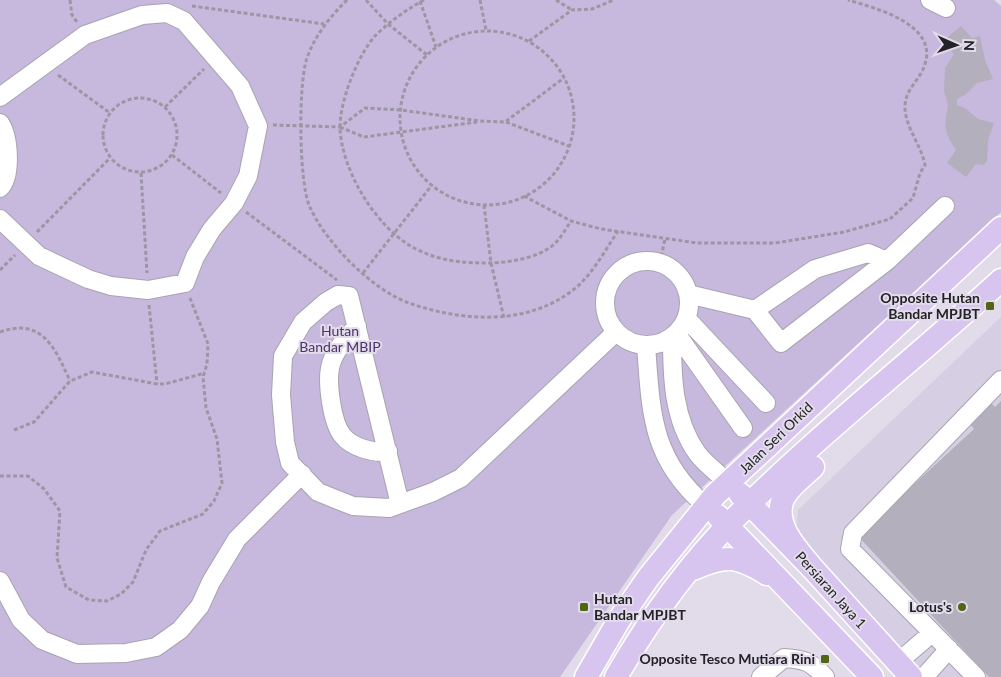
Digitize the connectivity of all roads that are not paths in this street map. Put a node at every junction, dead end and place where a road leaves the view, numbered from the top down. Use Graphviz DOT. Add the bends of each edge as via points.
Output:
graph roads {
  1 [pos="930,0"];
  2 [pos="946,8"];
  3 [pos="0,97"];
  4 [pos="0,123"];
  5 [pos="0,188"];
  6 [pos="945,206"];
  7 [pos="0,219"];
  8 [pos="1001,228"];
  9 [pos="887,261"];
  10 [pos="1001,280"];
  11 [pos="688,294"];
  12 [pos="755,310"];
  13 [pos="687,319"];
  14 [pos="357,326"];
  15 [pos="616,332"];
  16 [pos="674,335"];
  17 [pos="931,341"];
  18 [pos="646,345"];
  19 [pos="1001,380"];
  20 [pos="766,403"];
  21 [pos="743,428"];
  22 [pos="388,452"];
  23 [pos="302,474"];
  24 [pos="728,483"];
  25 [pos="400,504"];
  26 [pos="750,504"];
  27 [pos="706,506"];
  28 [pos="728,526"];
  29 [pos="814,570"];
  30 [pos="690,571"];
  31 [pos="0,580"];
  32 [pos="788,586"];
  33 [pos="932,633"];
  34 [pos="949,649"];
  35 [pos="904,670"];
  36 [pos="586,677"];
  37 [pos="616,677"];
  38 [pos="761,677"];
  39 [pos="825,677"];
  40 [pos="872,677"];
  41 [pos="924,677"];
  42 [pos="976,677"];
  1 -- 2 [label="street"];
  3 -- 7 [label="street" via="85,35 142,15 167,13 184,21 240,86 258,126 248,176 234,203 212,229 195,257 185,284 148,290 112,286 88,279 39,256"];
  4 -- 5 [label="street" via="6,131 8,161 4,184"];
  6 -- 9 [label="street"];
  8 -- 24 [label="main road, Jalan Seri Orkid"];
  9 -- 12 [label="street" via="868,253 816,269"];
  9 -- 12 [label="street" via="781,343"];
  10 -- 17 [label="main road"];
  11 -- 12 [label="street"];
  11 -- 13 [label="street"];
  11 -- 15 [label="street" via="673,270 660,263 632,264 611,281 606,294 608,320"];
  13 -- 16 [label="street"];
  13 -- 20 [label="street"];
  14 -- 22 [label="street"];
  14 -- 22 [label="street" via="339,346 330,367 329,390 334,414 342,436 358,447"];
  14 -- 23 [label="street" via="349,296 338,295 303,322 283,356 285,442 290,463"];
  15 -- 18 [label="street" via="626,340"];
  15 -- 25 [label="street" via="460,478"];
  16 -- 18 [label="street" via="665,342"];
  16 -- 21 [label="street"];
  16 -- 24 [label="street" via="672,376 680,421 698,454"];
  17 -- 26 [label="main road"];
  17 -- 29 [label="main road" via="873,410 792,487 782,502 786,534"];
  18 -- 27 [label="street" via="650,399 657,436 684,487"];
  19 -- 33 [label="street" via="853,533 850,549"];
  22 -- 25 [label="street"];
  23 -- 25 [label="street" via="318,492 353,506 389,508"];
  23 -- 31 [label="street" via="237,539 200,606 180,630 156,647 126,653 77,654 42,640 21,620"];
  24 -- 26 [label="main road, Persiaran Jaya 1"];
  24 -- 27 [label="main road, Jalan Seri Orkid"];
  26 -- 28 [label="main road"];
  26 -- 29 [label="main road, Persiaran Jaya 1"];
  27 -- 28 [label="main road, Persiaran Jaya 1"];
  27 -- 36 [label="main road, Jalan Seri Orkid" via="623,613"];
  28 -- 30 [label="main road"];
  28 -- 32 [label="main road, Persiaran Jaya 1"];
  29 -- 35 [label="main road, Persiaran Jaya 1"];
  30 -- 32 [label="main road" via="716,558 731,558 749,564"];
  30 -- 37 [label="main road" via="637,641"];
  32 -- 40 [label="main road, Persiaran Jaya 1"];
  33 -- 34 [label="street"];
  33 -- 35 [label="street"];
  34 -- 41 [label="street"];
  34 -- 42 [label="street"];
  38 -- 39 [label="street" via="784,658 802,658"];
}
